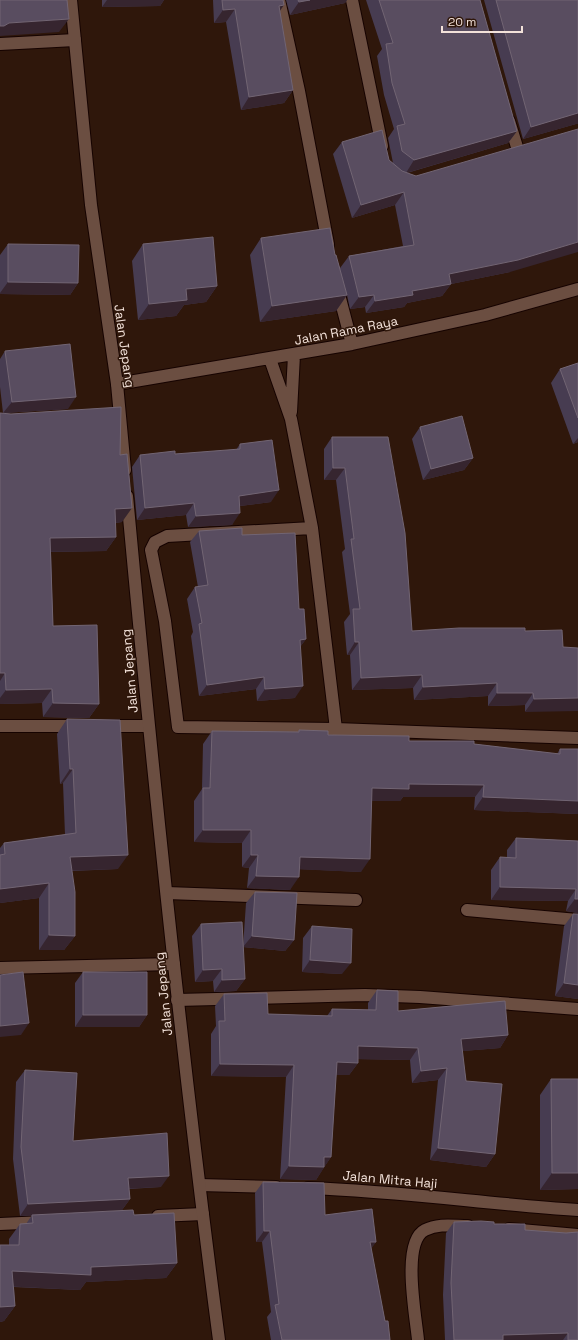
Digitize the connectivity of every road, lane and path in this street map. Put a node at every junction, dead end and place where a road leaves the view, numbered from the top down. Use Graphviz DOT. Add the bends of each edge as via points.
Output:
graph roads {
  1 [pos="71,0"];
  2 [pos="279,0"];
  3 [pos="352,0"];
  4 [pos="75,40"];
  5 [pos="0,44"];
  6 [pos="506,110"];
  7 [pos="532,143"];
  8 [pos="385,160"];
  9 [pos="330,258"];
  10 [pos="333,274"];
  11 [pos="578,289"];
  12 [pos="352,344"];
  13 [pos="294,355"];
  14 [pos="270,358"];
  15 [pos="117,384"];
  16 [pos="120,413"];
  17 [pos="104,414"];
  18 [pos="290,419"];
  19 [pos="312,528"];
  20 [pos="0,726"];
  21 [pos="148,726"];
  22 [pos="336,729"];
  23 [pos="578,738"];
  24 [pos="167,893"];
  25 [pos="356,900"];
  26 [pos="466,910"];
  27 [pos="578,920"];
  28 [pos="174,964"];
  29 [pos="0,968"];
  30 [pos="177,1000"];
  31 [pos="578,1009"];
  32 [pos="200,1184"];
  33 [pos="578,1210"];
  34 [pos="203,1214"];
  35 [pos="148,1216"];
  36 [pos="55,1221"];
  37 [pos="0,1224"];
  38 [pos="478,1226"];
  39 [pos="501,1228"];
  40 [pos="578,1235"];
  41 [pos="219,1340"];
  42 [pos="418,1340"];
  1 -- 4 [label="street, Jalan Jepang"];
  2 -- 9 [label="street"];
  3 -- 8 [label="street"];
  4 -- 5 [label="street"];
  4 -- 15 [label="street, Jalan Jepang" via="91,205"];
  6 -- 7 [label="street" via="511,149"];
  10 -- 12 [label="street"];
  11 -- 12 [label="street, Jalan Rama Raya" via="485,315"];
  12 -- 13 [label="street, Jalan Rama Raya"];
  13 -- 14 [label="street, Jalan Rama Raya"];
  13 -- 18 [label="street"];
  14 -- 15 [label="street, Jalan Rama Raya"];
  14 -- 18 [label="street"];
  15 -- 16 [label="street, Jalan Jepang"];
  16 -- 17 [label="street"];
  16 -- 21 [label="street, Jalan Jepang"];
  18 -- 19 [label="street"];
  19 -- 22 [label="street"];
  19 -- 22 [label="street" via="167,536 155,542 151,550 165,621 178,727"];
  20 -- 21 [label="street"];
  21 -- 24 [label="street, Jalan Jepang"];
  22 -- 23 [label="street"];
  24 -- 25 [label="street"];
  24 -- 28 [label="street, Jalan Jepang"];
  26 -- 27 [label="street"];
  28 -- 29 [label="street"];
  28 -- 30 [label="street, Jalan Jepang"];
  30 -- 31 [label="street" via="365,995"];
  30 -- 32 [label="street, Jalan Jepang"];
  32 -- 33 [label="street, Jalan Mitra Haji" via="422,1195"];
  32 -- 34 [label="street, Jalan Jepang"];
  34 -- 35 [label="street"];
  34 -- 41 [label="street, Jalan Jepang"];
  36 -- 37 [label="street"];
  38 -- 42 [label="street" via="440,1225 424,1230 413,1246 411,1269"];
  39 -- 40 [label="street"];
}
